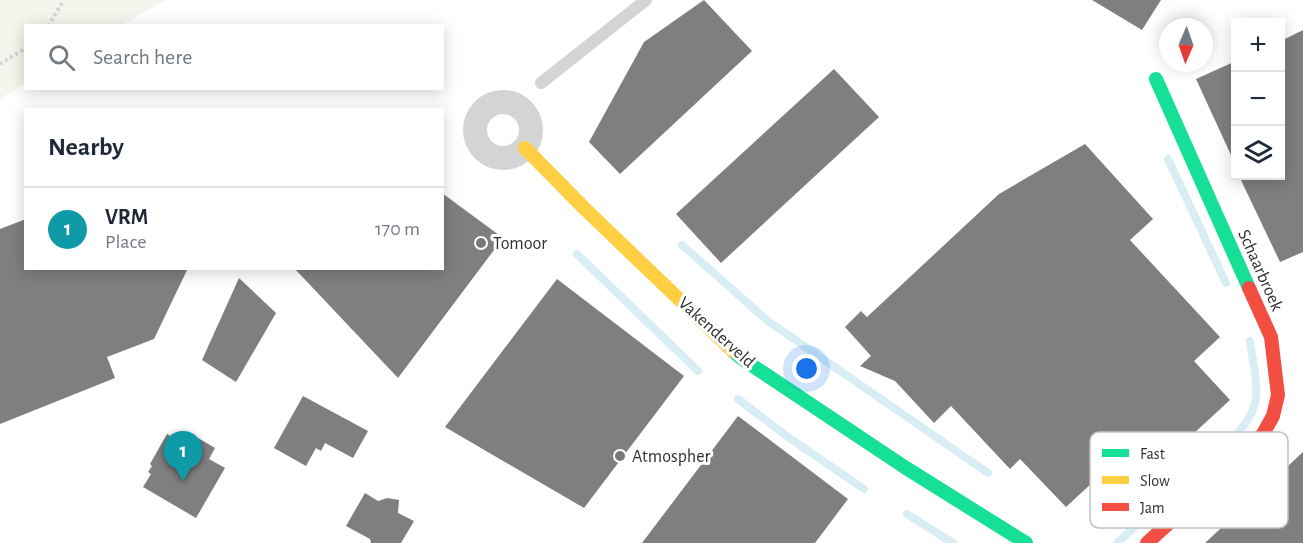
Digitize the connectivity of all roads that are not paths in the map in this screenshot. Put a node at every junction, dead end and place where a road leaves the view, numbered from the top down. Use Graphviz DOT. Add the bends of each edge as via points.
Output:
graph roads {
  1 [pos="646,0"];
  2 [pos="1156,79"];
  3 [pos="541,83"];
  4 [pos="525,148"];
  5 [pos="1264,432"];
  6 [pos="1164,528"];
  7 [pos="1026,543"];
  8 [pos="1147,543"];
  1 -- 3 [label="lane"];
  2 -- 5 [label="street, Schaarbroek" via="1271,337 1278,395"];
  4 -- 7 [label="street, Vakenderveld" via="741,358"];
  6 -- 8 [label="street, Schaarbroek"];
}
